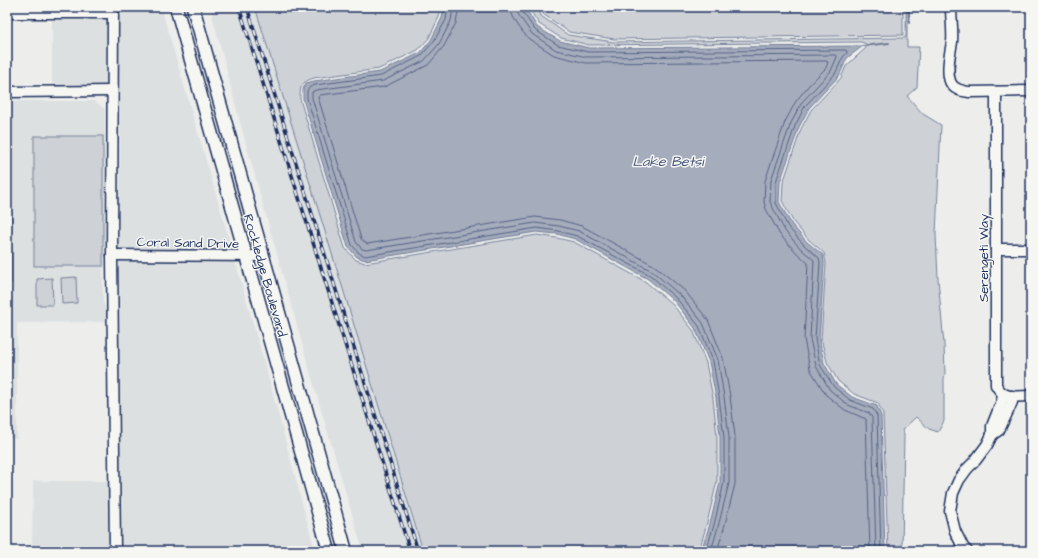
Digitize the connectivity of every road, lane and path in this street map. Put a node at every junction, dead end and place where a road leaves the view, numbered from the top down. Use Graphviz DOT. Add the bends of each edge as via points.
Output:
graph roads {
  1 [pos="176,7"];
  2 [pos="193,7"];
  3 [pos="951,7"];
  4 [pos="113,10"];
  5 [pos="7,13"];
  6 [pos="199,89"];
  7 [pos="112,91"];
  8 [pos="1031,91"];
  9 [pos="7,92"];
  10 [pos="996,92"];
  11 [pos="222,109"];
  12 [pos="208,119"];
  13 [pos="232,146"];
  14 [pos="996,249"];
  15 [pos="1031,249"];
  16 [pos="112,255"];
  17 [pos="246,256"];
  18 [pos="263,256"];
  19 [pos="284,391"];
  20 [pos="1008,395"];
  21 [pos="1031,396"];
  22 [pos="306,410"];
  23 [pos="297,436"];
  24 [pos="320,458"];
  25 [pos="115,551"];
  26 [pos="329,551"];
  27 [pos="346,551"];
  28 [pos="967,551"];
  1 -- 6 [label="main road, Rockledge Boulevard"];
  2 -- 11 [label="main road, Rockledge Boulevard"];
  3 -- 10 [label="street" via="949,79 952,85 959,91"];
  4 -- 5 [label="street"];
  4 -- 7 [label="street"];
  6 -- 11 [label="main road" via="210,103"];
  6 -- 12 [label="main road, Rockledge Boulevard"];
  7 -- 9 [label="street"];
  7 -- 16 [label="street"];
  8 -- 10 [label="street"];
  10 -- 14 [label="street, Serengeti Way"];
  11 -- 13 [label="main road, Rockledge Boulevard"];
  12 -- 13 [label="main road" via="218,126"];
  12 -- 17 [label="main road, Rockledge Boulevard"];
  13 -- 18 [label="main road, Rockledge Boulevard"];
  14 -- 15 [label="street"];
  14 -- 20 [label="street, Serengeti Way" via="996,385"];
  16 -- 17 [label="street, Coral Sand Drive"];
  16 -- 25 [label="street"];
  17 -- 18 [label="street, Coral Sand Drive"];
  17 -- 19 [label="main road, Rockledge Boulevard"];
  18 -- 22 [label="main road, Rockledge Boulevard"];
  19 -- 22 [label="main road"];
  19 -- 23 [label="main road, Rockledge Boulevard"];
  20 -- 21 [label="street"];
  20 -- 28 [label="street" via="1012,402 999,430 992,435 967,469 953,493 950,511 953,524"];
  22 -- 24 [label="main road, Rockledge Boulevard"];
  23 -- 24 [label="main road" via="304,439"];
  23 -- 26 [label="main road, Rockledge Boulevard"];
  24 -- 27 [label="main road, Rockledge Boulevard"];
}
